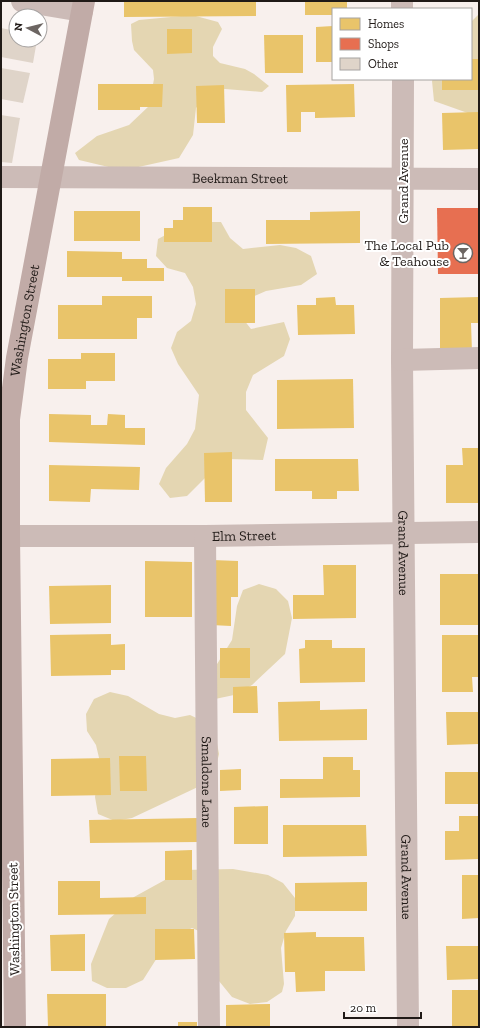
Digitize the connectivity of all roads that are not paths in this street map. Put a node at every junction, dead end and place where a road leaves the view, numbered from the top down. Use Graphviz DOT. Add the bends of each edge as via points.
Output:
graph roads {
  1 [pos="22,1"];
  2 [pos="83,6"];
  3 [pos="403,80"];
  4 [pos="1,178"];
  5 [pos="50,178"];
  6 [pos="403,180"];
  7 [pos="479,180"];
  8 [pos="479,358"];
  9 [pos="402,360"];
  10 [pos="479,532"];
  11 [pos="404,533"];
  12 [pos="9,536"];
  13 [pos="205,536"];
  14 [pos="6,666"];
  15 [pos="15,1027"];
  16 [pos="209,1027"];
  17 [pos="408,1027"];
  1 -- 2 [label="street"];
  2 -- 5 [label="highway, Washington Street"];
  3 -- 6 [label="street, Grand Avenue"];
  4 -- 5 [label="street, Beekman Street"];
  5 -- 6 [label="street, Beekman Street"];
  5 -- 12 [label="highway, Washington Street" via="12,388 9,426"];
  6 -- 7 [label="street, Beekman Street"];
  6 -- 9 [label="street, Grand Avenue"];
  8 -- 9 [label="street"];
  9 -- 11 [label="street, Grand Avenue"];
  10 -- 11 [label="street, Elm Street"];
  11 -- 13 [label="street, Elm Street"];
  11 -- 17 [label="street, Grand Avenue"];
  12 -- 13 [label="street, Elm Street"];
  12 -- 14 [label="highway, Washington Street"];
  13 -- 16 [label="street, Smaldone Lane"];
  14 -- 15 [label="highway, Washington Street"];
}
